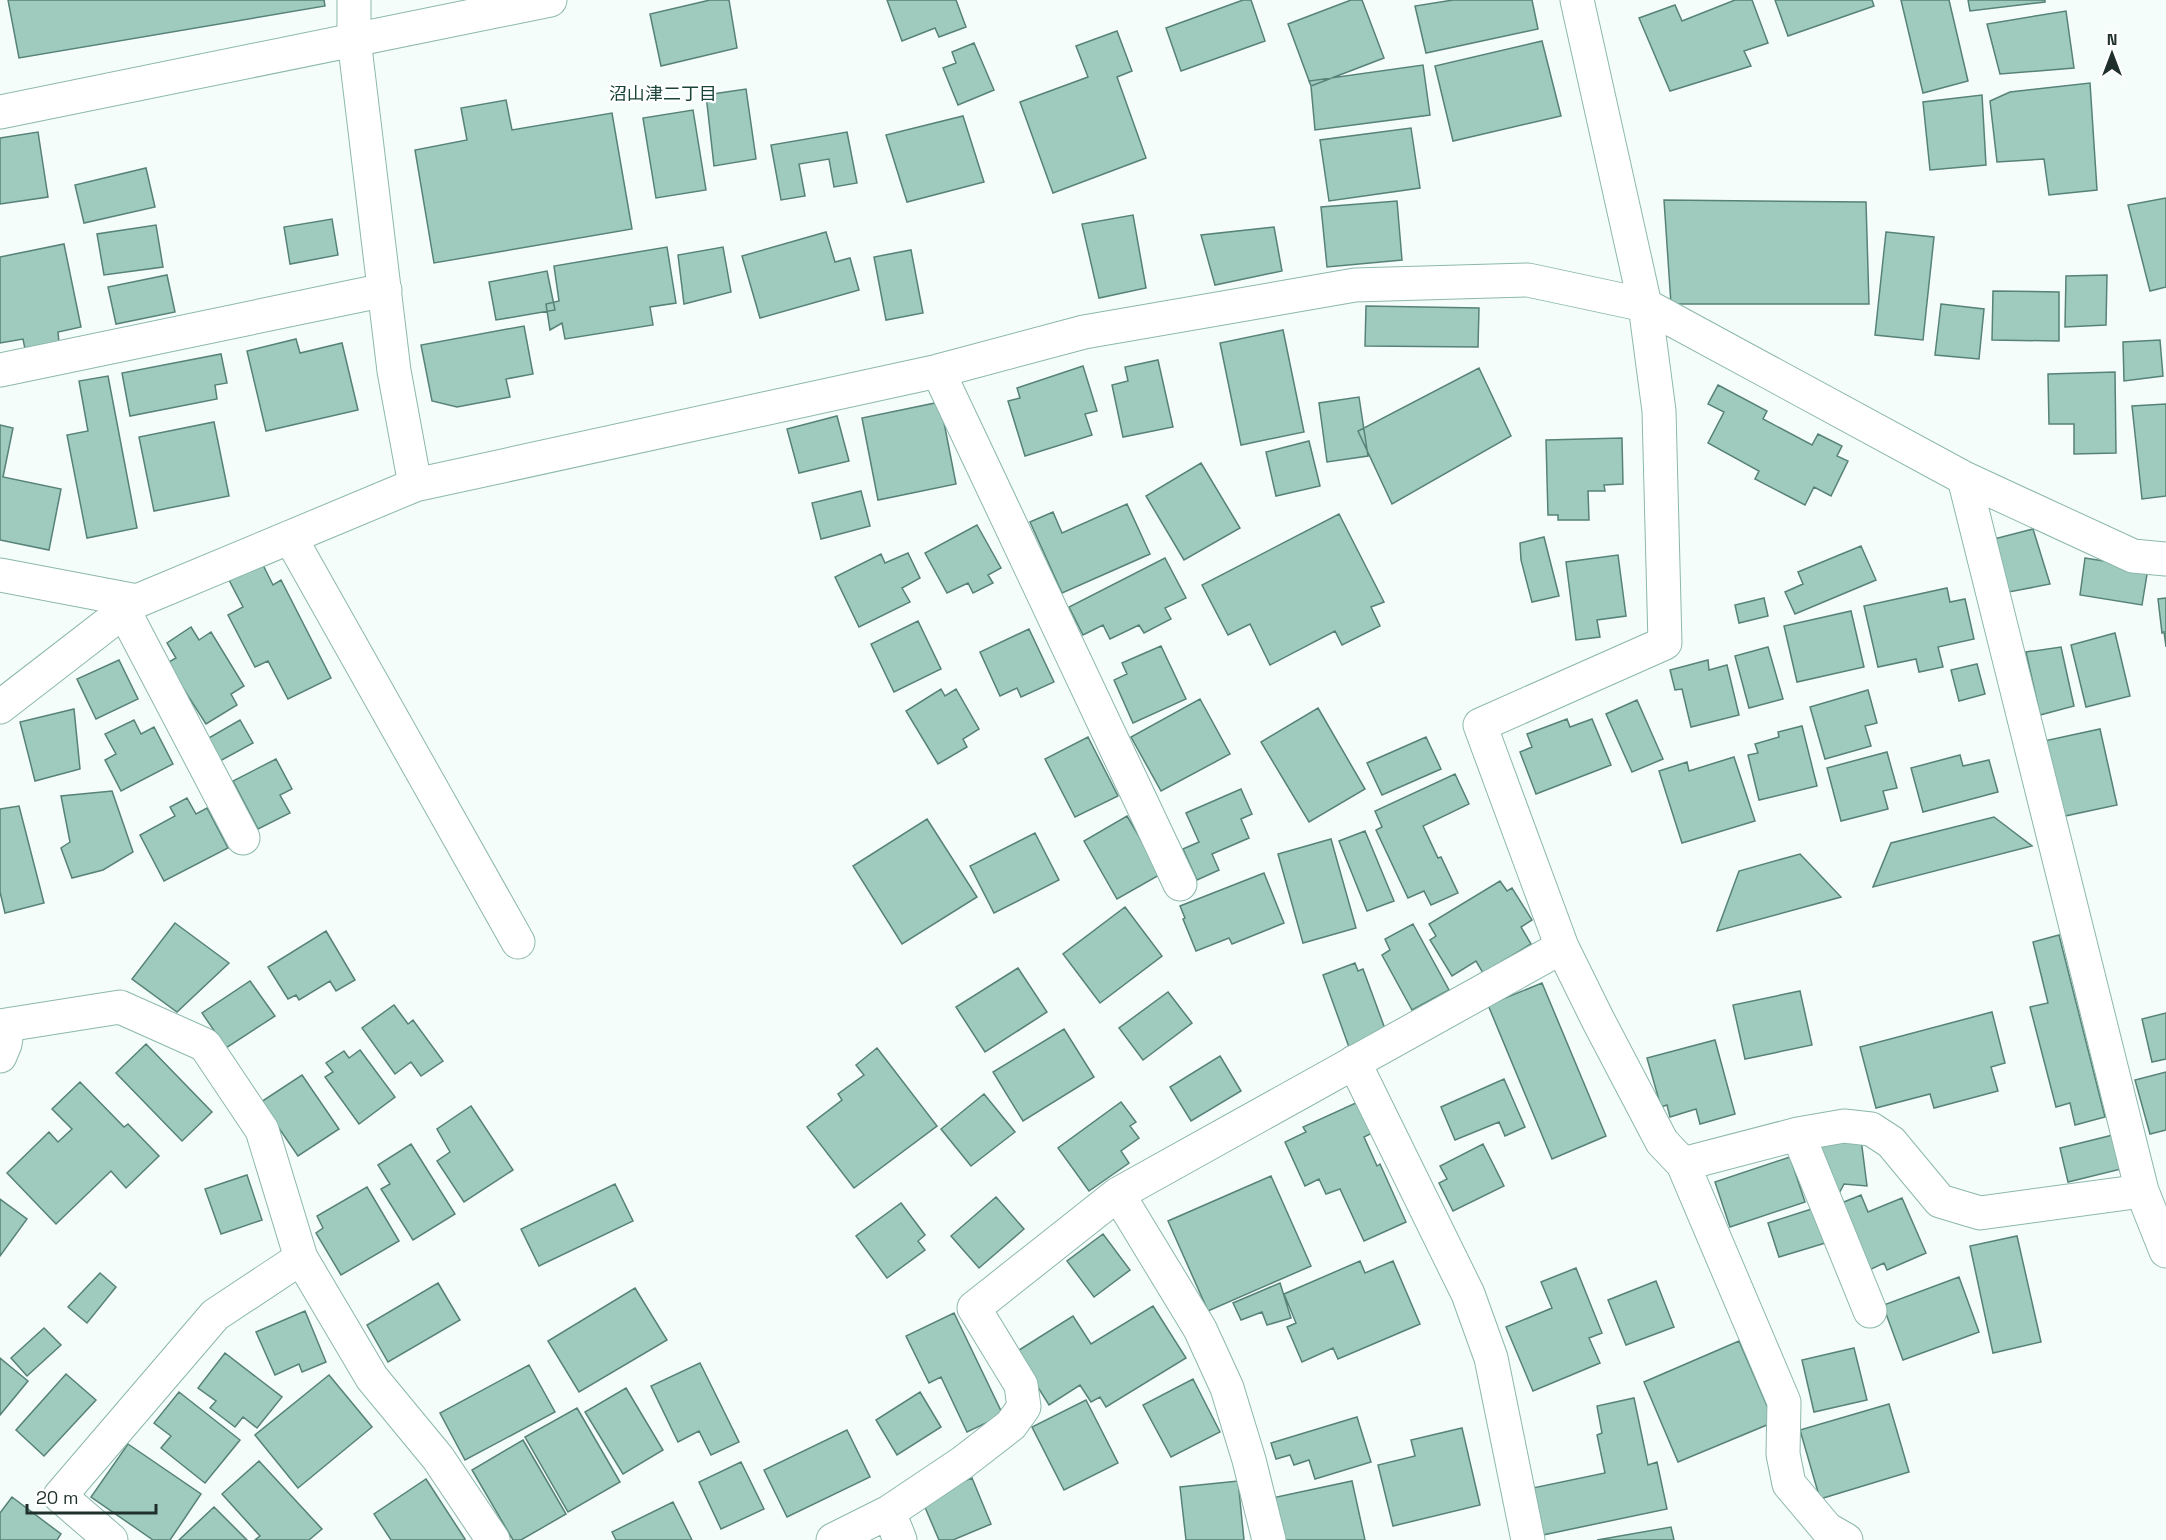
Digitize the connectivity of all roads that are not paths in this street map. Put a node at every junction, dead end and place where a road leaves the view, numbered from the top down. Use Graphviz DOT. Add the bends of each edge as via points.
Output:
graph roads {
  1 [pos="354,0"];
  2 [pos="550,0"];
  3 [pos="1577,0"];
  4 [pos="354,39"];
  5 [pos="0,112"];
  6 [pos="385,290"];
  7 [pos="1645,305"];
  8 [pos="0,370"];
  9 [pos="938,371"];
  10 [pos="1964,478"];
  11 [pos="416,485"];
  12 [pos="290,537"];
  13 [pos="2166,559"];
  14 [pos="0,574"];
  15 [pos="130,606"];
  16 [pos="0,707"];
  17 [pos="243,838"];
  18 [pos="1180,884"];
  19 [pos="519,942"];
  20 [pos="1562,947"];
  21 [pos="4,1025"];
  22 [pos="0,1056"];
  23 [pos="1354,1062"];
  24 [pos="1798,1134"];
  25 [pos="1683,1164"];
  26 [pos="2142,1191"];
  27 [pos="1118,1194"];
  28 [pos="2166,1251"];
  29 [pos="301,1258"];
  30 [pos="1870,1311"];
  31 [pos="895,1526"];
  32 [pos="111,1540"];
  33 [pos="493,1540"];
  34 [pos="833,1540"];
  35 [pos="1269,1540"];
  36 [pos="1528,1540"];
  37 [pos="1846,1540"];
  1 -- 4 [label="street"];
  2 -- 4 [label="street"];
  3 -- 7 [label="street"];
  4 -- 5 [label="street"];
  4 -- 6 [label="street"];
  6 -- 8 [label="street"];
  6 -- 11 [label="street" via="394,372"];
  7 -- 9 [label="street" via="1528,280 1354,285 1083,332"];
  7 -- 10 [label="street"];
  7 -- 20 [label="street" via="1659,411 1665,643 1480,725"];
  9 -- 11 [label="street"];
  9 -- 18 [label="street"];
  10 -- 13 [label="street" via="2133,556"];
  10 -- 26 [label="street"];
  11 -- 12 [label="street"];
  12 -- 15 [label="street"];
  12 -- 19 [label="street"];
  14 -- 15 [label="street"];
  15 -- 16 [label="street"];
  15 -- 17 [label="street"];
  20 -- 23 [label="street"];
  20 -- 25 [label="street" via="1662,1142"];
  21 -- 22 [label="street" via="5,1044"];
  21 -- 29 [label="street" via="120,1007 205,1045 262,1130"];
  23 -- 27 [label="street"];
  23 -- 36 [label="street" via="1468,1294 1491,1358"];
  24 -- 25 [label="street"];
  24 -- 26 [label="street" via="1844,1126 1871,1129 1891,1142 1940,1201 1980,1213"];
  24 -- 30 [label="street"];
  25 -- 37 [label="street" via="1784,1402 1784,1454 1789,1484 1827,1529"];
  26 -- 28 [label="street"];
  27 -- 31 [label="street" via="975,1308 1021,1385 1024,1407 1011,1425 962,1463"];
  27 -- 35 [label="street" via="1200,1329 1227,1388"];
  29 -- 32 [label="street" via="215,1315 60,1496"];
  29 -- 33 [label="street" via="372,1378 438,1458"];
  31 -- 34 [label="street"];
}
